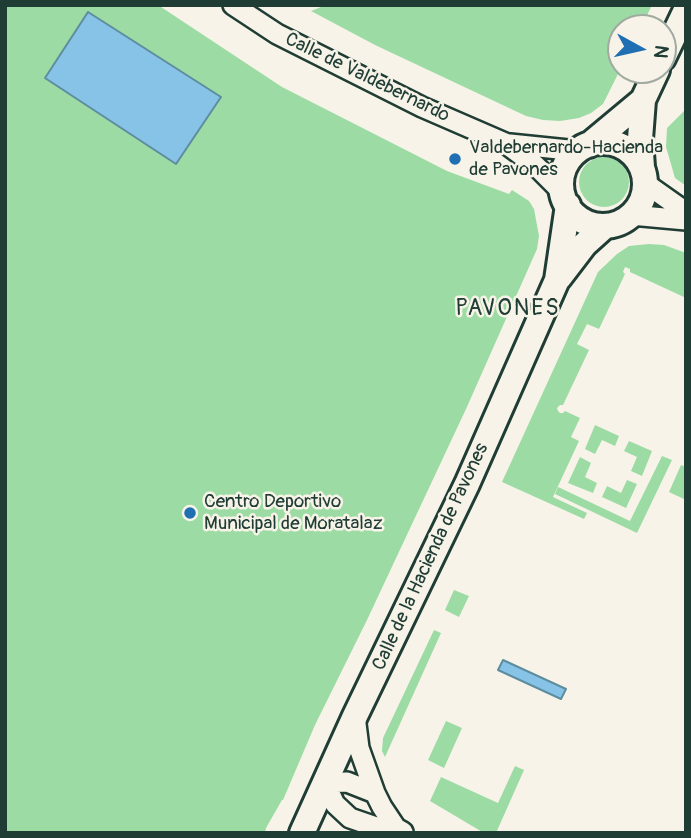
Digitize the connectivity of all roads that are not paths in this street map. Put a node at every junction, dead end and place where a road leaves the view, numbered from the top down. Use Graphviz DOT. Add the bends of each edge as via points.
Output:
graph roads {
  1 [pos="233,5"];
  2 [pos="686,10"];
  3 [pos="677,29"];
  4 [pos="650,84"];
  5 [pos="643,100"];
  6 [pos="505,143"];
  7 [pos="583,148"];
  8 [pos="644,175"];
  9 [pos="565,199"];
  10 [pos="686,212"];
  11 [pos="631,215"];
  12 [pos="686,220"];
  13 [pos="605,226"];
  14 [pos="557,280"];
  15 [pos="355,716"];
  16 [pos="325,783"];
  17 [pos="375,793"];
  18 [pos="386,830"];
  19 [pos="302,833"];
  1 -- 6 [label="street, Calle de Valdebernardo" via="276,34"];
  2 -- 3 [label="street"];
  4 -- 5 [label="street"];
  5 -- 7 [label="street"];
  5 -- 8 [label="street" via="640,139"];
  6 -- 7 [label="street, Calle de Valdebernardo"];
  6 -- 9 [label="street, Calle de Valdebernardo" via="536,166"];
  7 -- 8 [label="street" via="599,142 621,146 634,155"];
  7 -- 9 [label="street" via="565,168 561,182"];
  8 -- 10 [label="street"];
  8 -- 11 [label="street" via="642,200"];
  9 -- 13 [label="street" via="572,212 586,222"];
  9 -- 14 [label="street, Calle de la Hacienda de Pavones"];
  11 -- 12 [label="street"];
  11 -- 13 [label="street"];
  13 -- 14 [label="street, Calle de la Hacienda de Pavones"];
  14 -- 15 [label="street, Calle de la Hacienda de Pavones" via="467,484"];
  15 -- 16 [label="street, Calle de la Hacienda de Pavones"];
  15 -- 17 [label="street" via="359,748"];
  16 -- 17 [label="street" via="347,782"];
  16 -- 18 [label="street" via="335,804 351,818"];
  16 -- 19 [label="street, Calle de la Hacienda de Pavones"];
  17 -- 18 [label="street"];
}
